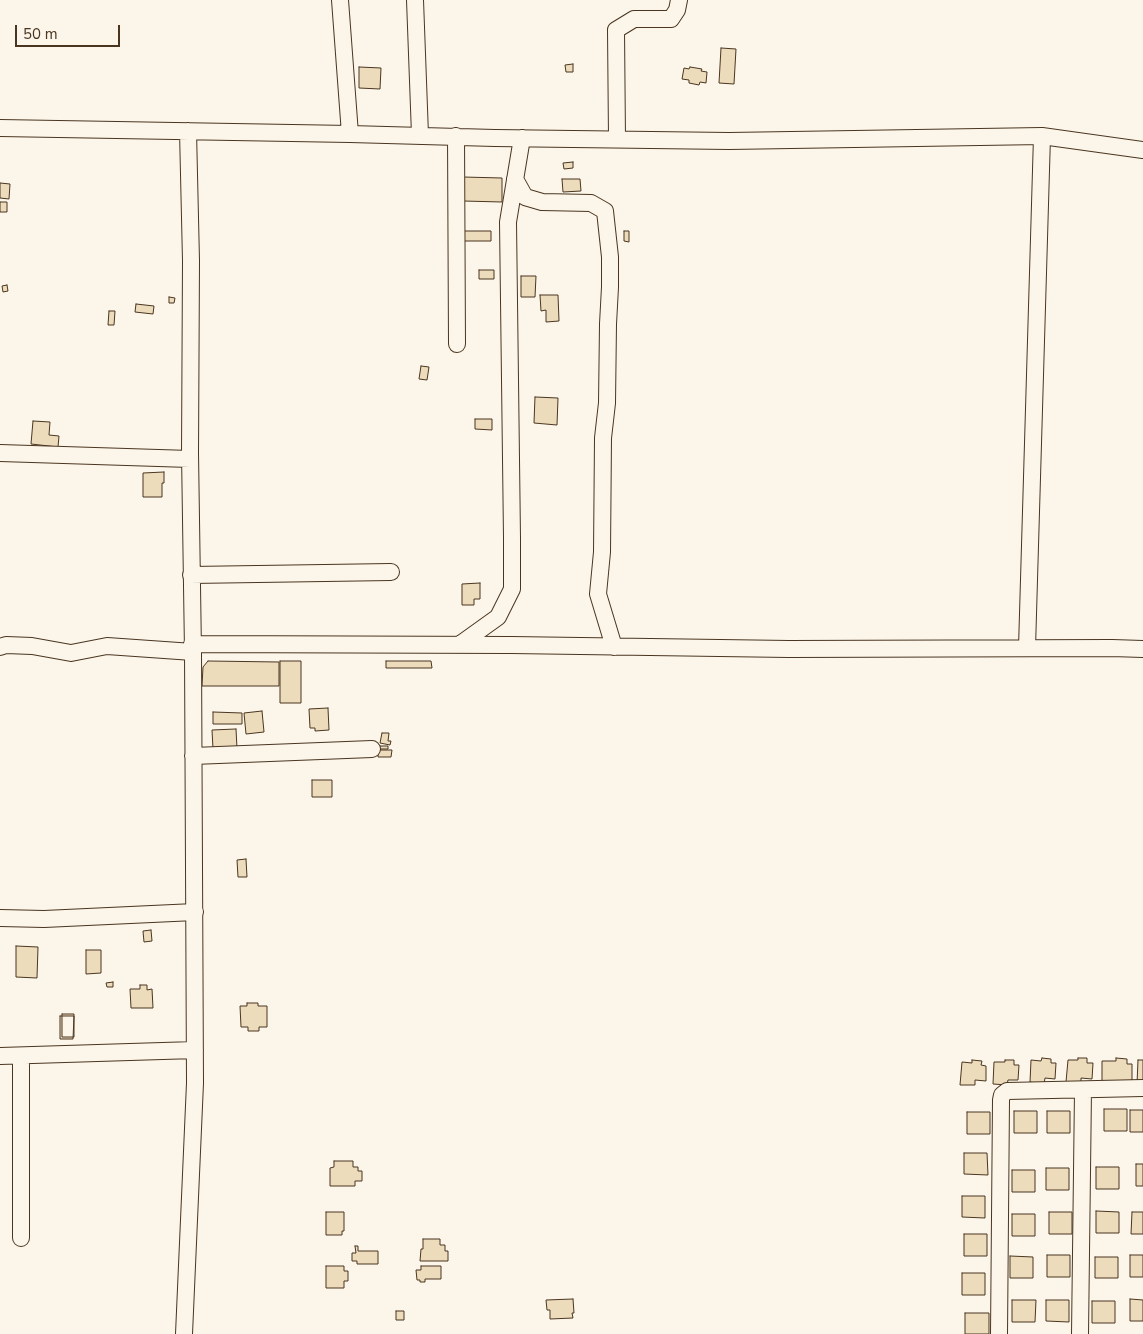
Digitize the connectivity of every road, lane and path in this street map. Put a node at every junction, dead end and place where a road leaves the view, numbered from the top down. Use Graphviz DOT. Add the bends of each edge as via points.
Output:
graph roads {
  1 [pos="327,0"];
  2 [pos="340,0"];
  3 [pos="414,0"];
  4 [pos="679,0"];
  5 [pos="342,19"];
  6 [pos="0,128"];
  7 [pos="188,131"];
  8 [pos="350,134"];
  9 [pos="420,136"];
  10 [pos="456,136"];
  11 [pos="1042,136"];
  12 [pos="522,138"];
  13 [pos="617,139"];
  14 [pos="1143,150"];
  15 [pos="515,179"];
  16 [pos="457,344"];
  17 [pos="0,453"];
  18 [pos="190,459"];
  19 [pos="391,572"];
  20 [pos="192,575"];
  21 [pos="459,645"];
  22 [pos="614,646"];
  23 [pos="0,647"];
  24 [pos="192,648"];
  25 [pos="1028,648"];
  26 [pos="1143,649"];
  27 [pos="372,749"];
  28 [pos="194,756"];
  29 [pos="195,912"];
  30 [pos="0,918"];
  31 [pos="195,1050"];
  32 [pos="0,1056"];
  33 [pos="21,1056"];
  34 [pos="1143,1088"];
  35 [pos="1084,1090"];
  36 [pos="22,1238"];
  37 [pos="184,1334"];
  38 [pos="999,1334"];
  39 [pos="1080,1334"];
  1 -- 5 [label="street"];
  2 -- 5 [label="street"];
  3 -- 9 [label="street"];
  4 -- 13 [label="street" via="671,19 634,20 616,30"];
  5 -- 8 [label="street"];
  6 -- 7 [label="street"];
  7 -- 8 [label="street"];
  7 -- 18 [label="street"];
  8 -- 9 [label="street"];
  9 -- 10 [label="street"];
  10 -- 12 [label="street"];
  10 -- 16 [label="street"];
  11 -- 13 [label="street" via="728,141"];
  11 -- 14 [label="street"];
  11 -- 25 [label="street"];
  12 -- 13 [label="street"];
  12 -- 15 [label="street"];
  15 -- 21 [label="street" via="508,222 512,589 498,617"];
  15 -- 22 [label="street" via="525,198 542,202 591,202 605,211 610,287 598,594"];
  17 -- 18 [label="street"];
  18 -- 20 [label="street"];
  19 -- 20 [label="street"];
  20 -- 24 [label="street"];
  21 -- 22 [label="street"];
  21 -- 24 [label="street"];
  22 -- 25 [label="street"];
  23 -- 24 [label="street" via="6,644 32,646 71,653 107,646"];
  24 -- 28 [label="street"];
  25 -- 26 [label="street"];
  27 -- 28 [label="street"];
  28 -- 29 [label="street"];
  29 -- 30 [label="street"];
  29 -- 31 [label="street"];
  31 -- 33 [label="street"];
  31 -- 37 [label="street"];
  32 -- 33 [label="street"];
  33 -- 36 [label="street"];
  34 -- 35 [label="street"];
  35 -- 38 [label="street" via="1008,1091 1002,1095"];
  35 -- 39 [label="street"];
}
